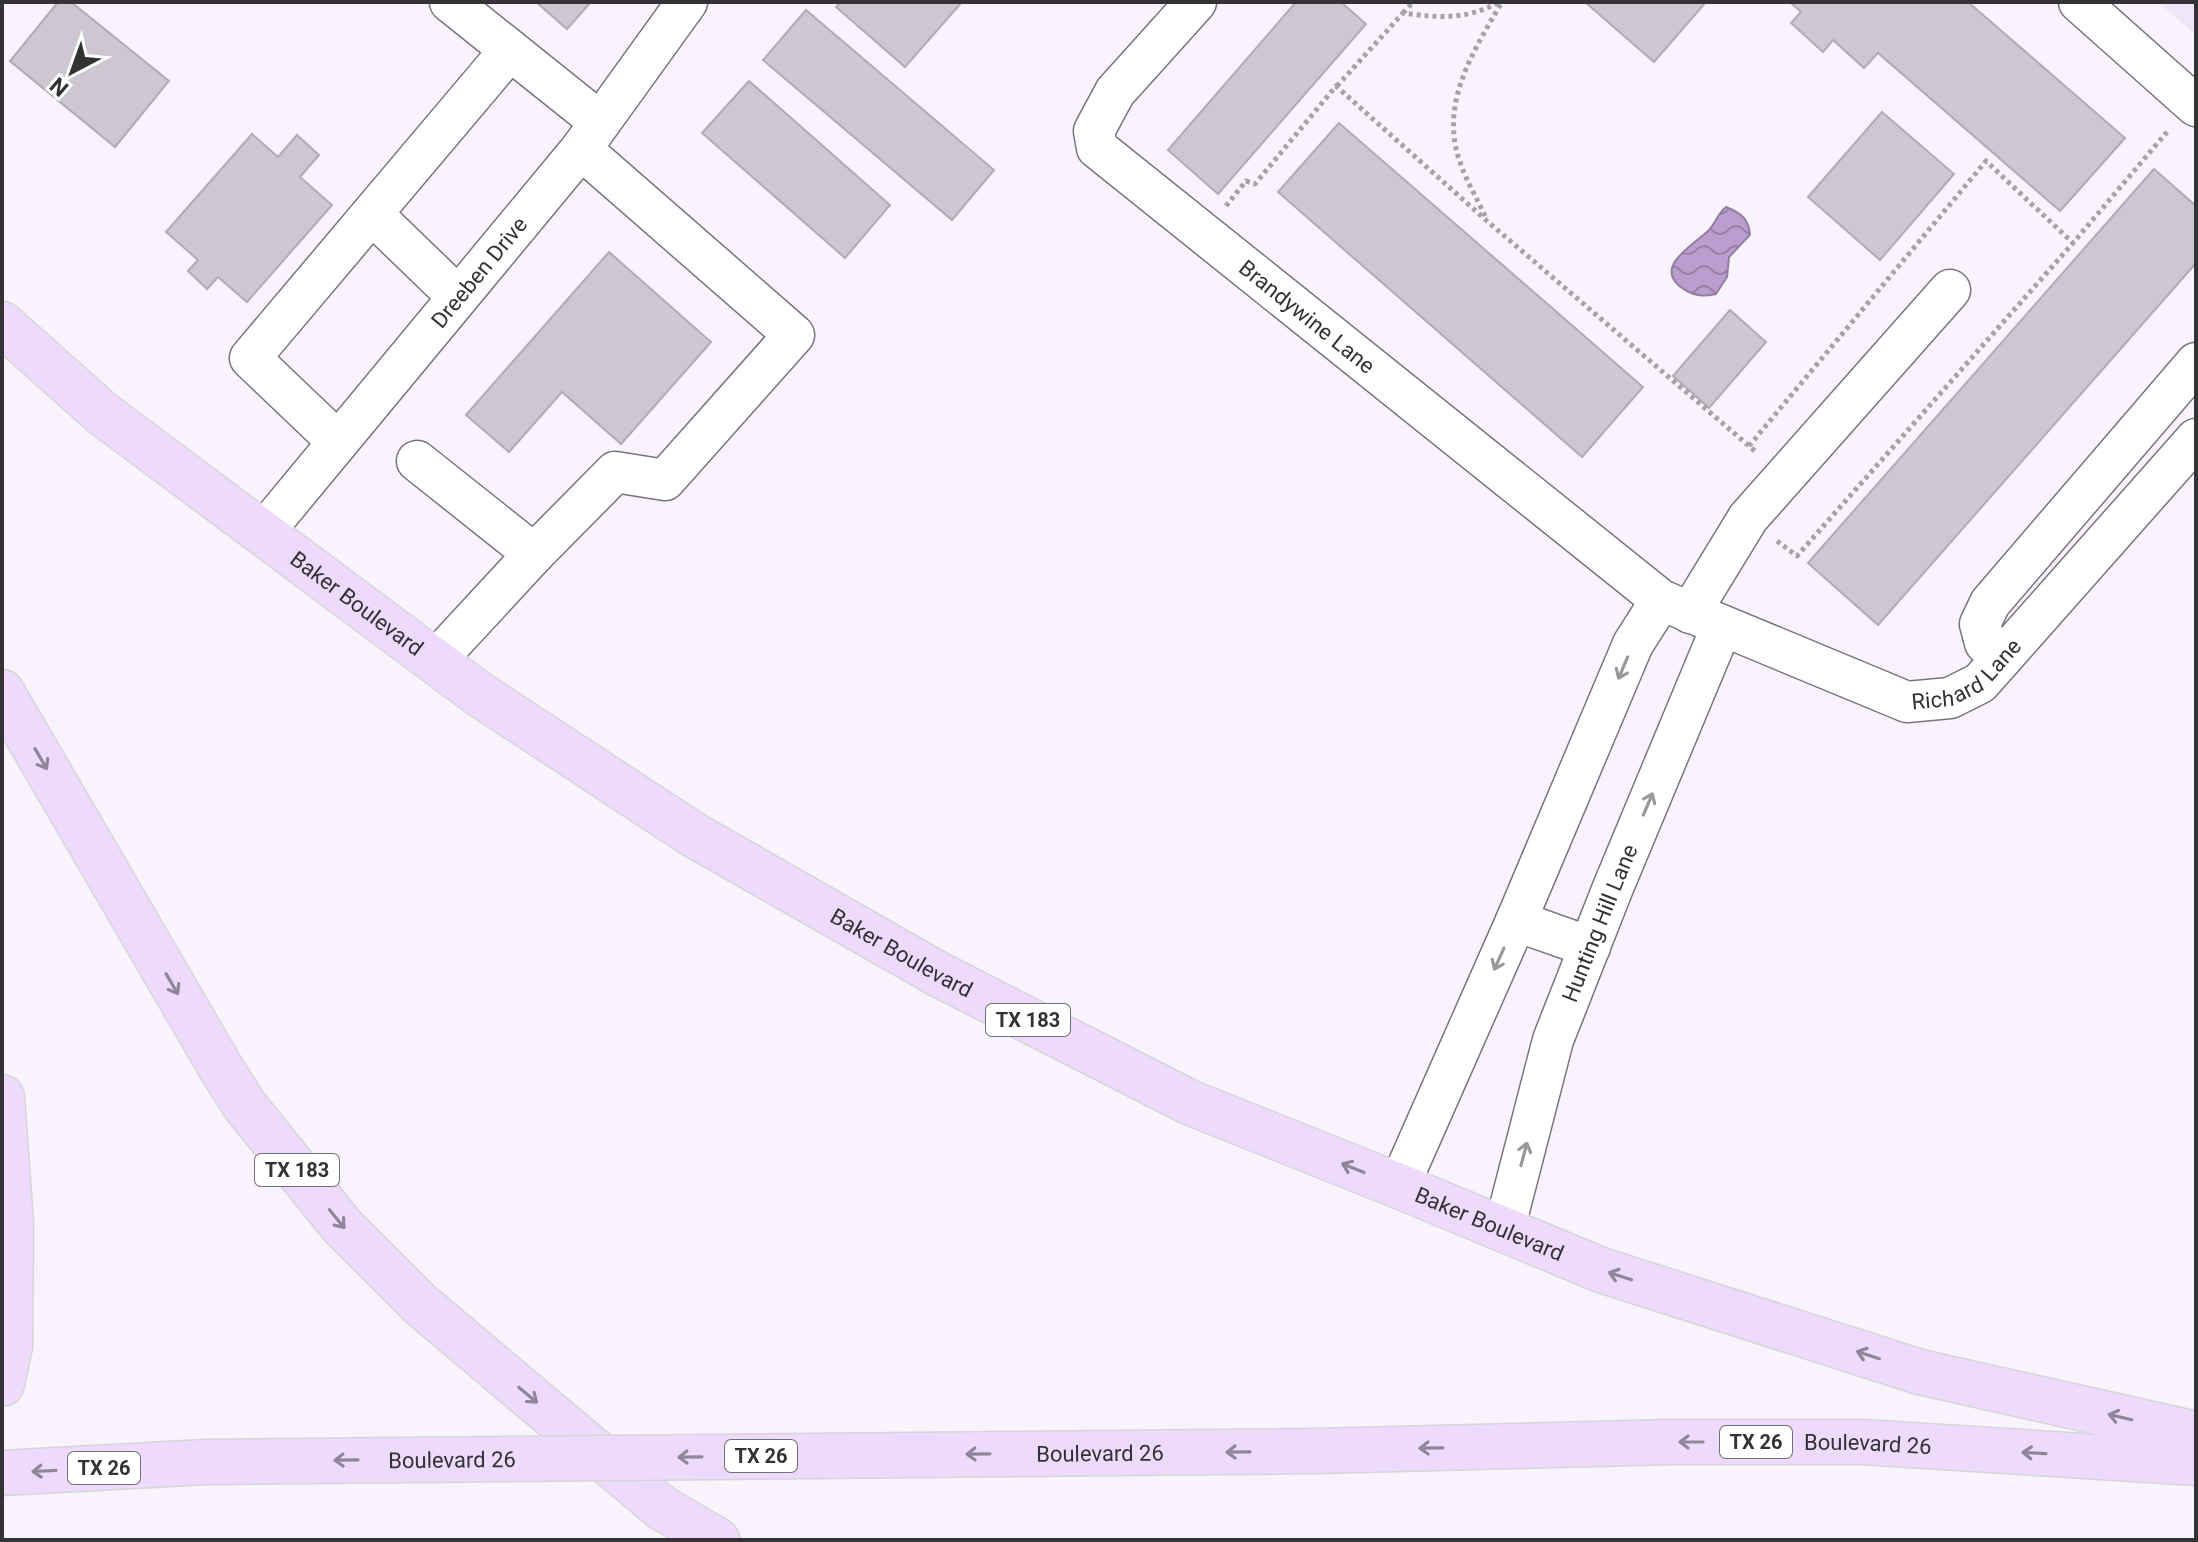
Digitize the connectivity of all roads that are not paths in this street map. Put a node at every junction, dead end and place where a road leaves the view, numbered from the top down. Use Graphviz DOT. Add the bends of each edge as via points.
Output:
graph roads {
  1 [pos="450,2"];
  2 [pos="687,2"];
  3 [pos="1196,2"];
  4 [pos="2079,2"];
  5 [pos="510,50"];
  6 [pos="2194,104"];
  7 [pos="591,135"];
  8 [pos="372,214"];
  9 [pos="1950,290"];
  10 [pos="458,297"];
  11 [pos="2,324"];
  12 [pos="2196,363"];
  13 [pos="2196,439"];
  14 [pos="338,442"];
  15 [pos="417,461"];
  16 [pos="262,534"];
  17 [pos="534,554"];
  18 [pos="1691,613"];
  19 [pos="2002,658"];
  20 [pos="435,661"];
  21 [pos="2,692"];
  22 [pos="1516,921"];
  23 [pos="1590,947"];
  24 [pos="2,1097"];
  25 [pos="1399,1186"];
  26 [pos="1504,1230"];
  27 [pos="2,1384"];
  28 [pos="2196,1434"];
  29 [pos="2196,1463"];
  30 [pos="2,1473"];
  31 [pos="717,1540"];
  1 -- 5 [label="street"];
  2 -- 7 [label="street, Dreeben Drive"];
  3 -- 18 [label="street, Brandywine Lane" via="1115,92 1094,131 1097,148"];
  4 -- 6 [label="street"];
  5 -- 7 [label="street"];
  5 -- 8 [label="street"];
  7 -- 10 [label="street, Dreeben Drive"];
  7 -- 17 [label="street" via="794,335 665,480 615,472"];
  8 -- 10 [label="street"];
  8 -- 14 [label="street" via="250,358"];
  9 -- 18 [label="street" via="1748,518"];
  10 -- 14 [label="street, Dreeben Drive"];
  11 -- 16 [label="main road, Baker Boulevard / TX 183" via="103,414"];
  12 -- 19 [label="street" via="1990,603 1980,624 1985,643"];
  13 -- 19 [label="street, Richard Lane"];
  14 -- 16 [label="street, Dreeben Drive"];
  15 -- 17 [label="street"];
  16 -- 20 [label="main road, Baker Boulevard / TX 183"];
  17 -- 20 [label="street"];
  18 -- 19 [label="street, Richard Lane" via="1907,702 1950,698 1980,683"];
  18 -- 22 [label="street, one-way" via="1633,644"];
  23 -- 18 [label="street, Hunting Hill Lane, one-way"];
  25 -- 20 [label="main road, Baker Boulevard / TX 183, one-way" via="1191,1103 938,974 694,835"];
  21 -- 31 [label="main road, TX 183, one-way" via="245,1106 342,1226 421,1305 662,1508"];
  22 -- 23 [label="street"];
  22 -- 25 [label="street, one-way"];
  26 -- 23 [label="street, Hunting Hill Lane, one-way" via="1553,1040"];
  24 -- 27 [label="main road" via="11,1225 10,1346"];
  25 -- 26 [label="main road, Baker Boulevard / TX 183"];
  28 -- 26 [label="main road, Baker Boulevard / TX 183, one-way" via="1920,1372 1601,1270"];
  29 -- 30 [label="main road, Boulevard 26 / TX 26, one-way, bridge" via="1862,1442 1672,1442 1316,1451 206,1462"];
}
